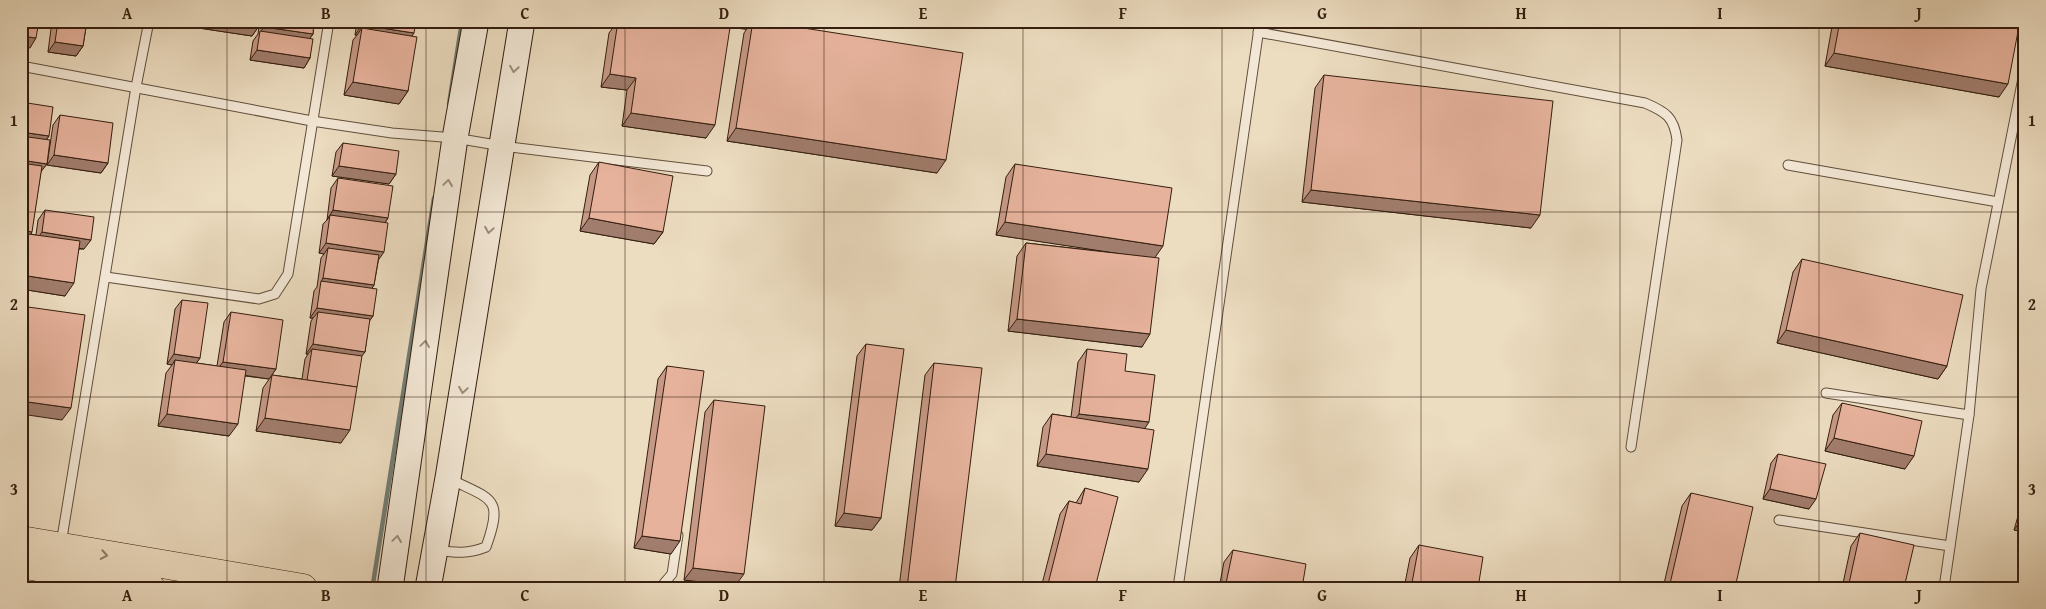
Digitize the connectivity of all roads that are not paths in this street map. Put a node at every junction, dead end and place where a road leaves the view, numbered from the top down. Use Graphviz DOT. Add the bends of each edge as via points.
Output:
graph roads {
  1 [pos="149,21"];
  2 [pos="329,21"];
  3 [pos="476,21"];
  4 [pos="522,21"];
  5 [pos="728,21"];
  6 [pos="1260,21"];
  7 [pos="766,28"];
  8 [pos="1258,32"];
  9 [pos="21,66"];
  10 [pos="2025,68"];
  11 [pos="136,87"];
  12 [pos="312,120"];
  13 [pos="455,138"];
  14 [pos="502,146"];
  15 [pos="1788,165"];
  16 [pos="707,171"];
  17 [pos="1998,202"];
  18 [pos="106,277"];
  19 [pos="1826,393"];
  20 [pos="1969,415"];
  21 [pos="1631,447"];
  22 [pos="448,478"];
  23 [pos="1779,520"];
  24 [pos="680,524"];
  25 [pos="21,540"];
  26 [pos="1950,546"];
  27 [pos="61,547"];
  28 [pos="435,550"];
  29 [pos="21,564"];
  30 [pos="151,588"];
  31 [pos="303,588"];
  32 [pos="390,588"];
  33 [pos="428,588"];
  34 [pos="660,588"];
  35 [pos="1178,588"];
  36 [pos="1944,588"];
  1 -- 11 [label="lane"];
  2 -- 12 [label="lane"];
  3 -- 13 [label="street"];
  4 -- 14 [label="street, one-way"];
  5 -- 7 [label="lane"];
  6 -- 8 [label="lane"];
  8 -- 21 [label="lane" via="1645,102 1670,118 1677,140"];
  8 -- 35 [label="lane"];
  9 -- 11 [label="lane"];
  10 -- 17 [label="lane"];
  11 -- 12 [label="lane"];
  11 -- 18 [label="lane"];
  12 -- 13 [label="lane" via="392,133"];
  12 -- 18 [label="lane" via="288,274 275,294 259,299"];
  13 -- 14 [label="lane"];
  32 -- 13 [label="street, one-way"];
  14 -- 16 [label="lane"];
  14 -- 22 [label="street, one-way"];
  15 -- 17 [label="lane"];
  17 -- 20 [label="lane" via="1981,289"];
  18 -- 27 [label="lane"];
  19 -- 20 [label="lane"];
  20 -- 26 [label="lane"];
  22 -- 28 [label="street"];
  22 -- 28 [label="lane" via="490,500 494,508 494,525 486,547 462,554"];
  23 -- 26 [label="lane"];
  24 -- 34 [label="lane" via="672,574"];
  25 -- 27 [label="highway"];
  26 -- 36 [label="lane"];
  27 -- 31 [label="highway, one-way"];
  28 -- 33 [label="street"];
  29 -- 30 [label="highway"];
}
